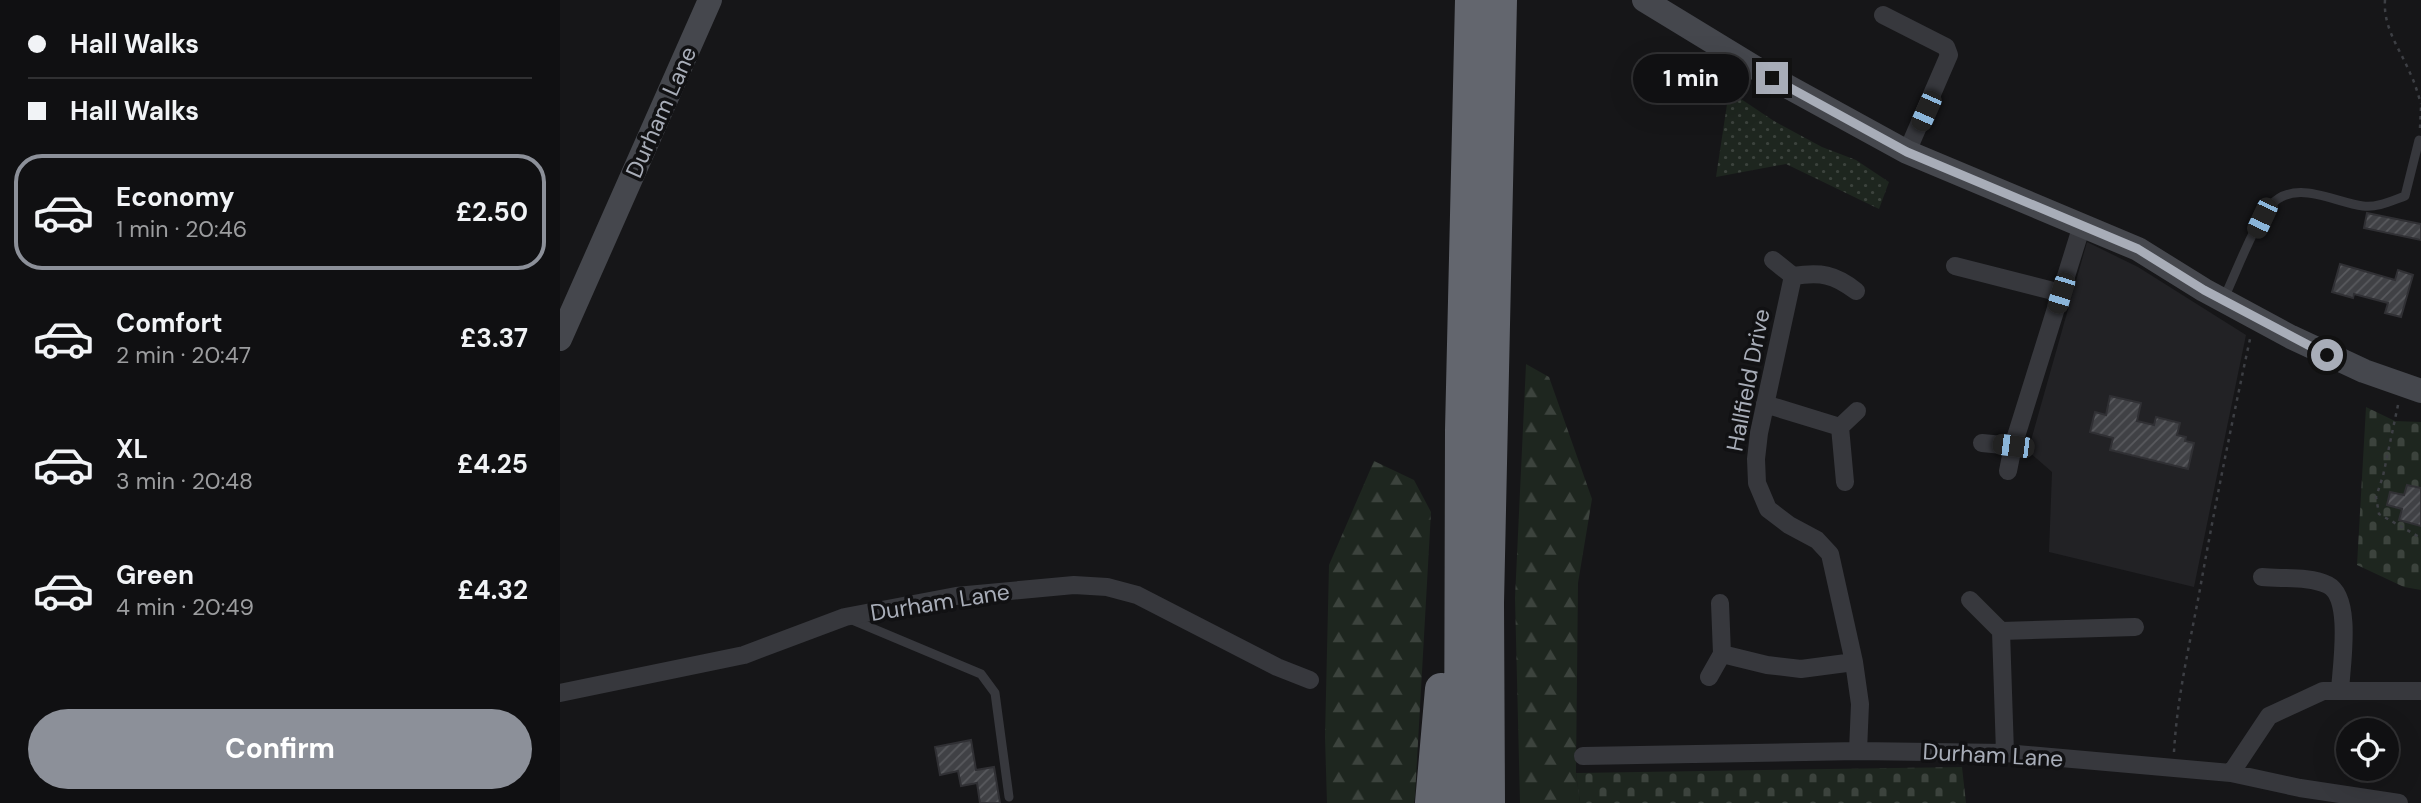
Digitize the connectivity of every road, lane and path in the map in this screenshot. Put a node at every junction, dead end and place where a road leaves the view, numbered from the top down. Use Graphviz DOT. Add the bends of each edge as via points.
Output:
graph roads {
  1 [pos="710,0"];
  2 [pos="1471,0"];
  3 [pos="1500,0"];
  4 [pos="1644,0"];
  5 [pos="2385,0"];
  6 [pos="1882,15"];
  7 [pos="2421,106"];
  8 [pos="2419,141"];
  9 [pos="1907,152"];
  10 [pos="2082,225"];
  11 [pos="1773,260"];
  12 [pos="1955,266"];
  13 [pos="1793,276"];
  14 [pos="1856,291"];
  15 [pos="2061,293"];
  16 [pos="2223,300"];
  17 [pos="2255,318"];
  18 [pos="560,339"];
  19 [pos="2411,388"];
  20 [pos="1765,404"];
  21 [pos="1857,411"];
  22 [pos="1840,427"];
  23 [pos="1461,430"];
  24 [pos="1982,443"];
  25 [pos="2013,446"];
  26 [pos="2008,471"];
  27 [pos="1845,482"];
  28 [pos="2421,538"];
  29 [pos="2262,577"];
  30 [pos="1970,600"];
  31 [pos="1488,603"];
  32 [pos="1720,603"];
  33 [pos="845,617"];
  34 [pos="2135,627"];
  35 [pos="2001,631"];
  36 [pos="1722,654"];
  37 [pos="1854,662"];
  38 [pos="1709,677"];
  39 [pos="1310,680"];
  40 [pos="2340,691"];
  41 [pos="2421,691"];
  42 [pos="560,693"];
  43 [pos="1858,751"];
  44 [pos="2005,753"];
  45 [pos="1583,756"];
  46 [pos="2173,768"];
  47 [pos="2231,773"];
  48 [pos="1009,797"];
  49 [pos="1430,803"];
  50 [pos="1460,803"];
  51 [pos="1489,803"];
  52 [pos="1499,803"];
  53 [pos="2398,803"];
  1 -- 18 [label="main road, Durham Lane"];
  2 -- 23 [label="highway"];
  3 -- 31 [label="highway"];
  4 -- 9 [label="main road"];
  5 -- 7 [label="path" via="2393,41 2411,73"];
  6 -- 9 [label="street" via="1946,47 1949,55"];
  7 -- 8 [label="path"];
  8 -- 16 [label="lane" via="2405,197 2365,206 2297,191 2279,197 2262,218"];
  9 -- 10 [label="main road"];
  10 -- 15 [label="street"];
  10 -- 16 [label="main road" via="2138,249"];
  11 -- 13 [label="street"];
  12 -- 15 [label="street"];
  13 -- 14 [label="street" via="1816,272 1840,279"];
  13 -- 20 [label="street, Hallfield Drive"];
  15 -- 25 [label="street"];
  16 -- 17 [label="main road"];
  17 -- 19 [label="main road" via="2327,355"];
  17 -- 46 [label="path" via="2196,610 2175,726"];
  19 -- 28 [label="path" via="2376,497 2379,514"];
  20 -- 22 [label="street"];
  20 -- 37 [label="street, Hallfield Drive" via="1756,458 1757,483 1768,509 1830,554"];
  21 -- 22 [label="street"];
  22 -- 27 [label="street"];
  23 -- 49 [label="highway"];
  23 -- 50 [label="highway"];
  24 -- 25 [label="street"];
  25 -- 26 [label="street"];
  29 -- 40 [label="street" via="2312,581 2330,586 2339,598 2344,623"];
  30 -- 35 [label="street"];
  31 -- 51 [label="highway"];
  31 -- 52 [label="highway"];
  32 -- 36 [label="street"];
  33 -- 39 [label="street, Durham Lane" via="956,596 1074,584 1107,587 1137,595"];
  33 -- 42 [label="street, Durham Lane" via="744,655"];
  33 -- 48 [label="lane" via="981,674 995,693"];
  34 -- 35 [label="street"];
  35 -- 44 [label="street"];
  36 -- 37 [label="street" via="1801,669"];
  36 -- 38 [label="street"];
  37 -- 43 [label="street, Hallfield Drive" via="1860,704"];
  40 -- 41 [label="street"];
  40 -- 47 [label="street" via="2323,691 2269,716"];
  43 -- 44 [label="street, Durham Lane"];
  43 -- 45 [label="street, Durham Lane"];
  44 -- 46 [label="street, Durham Lane"];
  46 -- 47 [label="street, Durham Lane"];
  47 -- 53 [label="street, Durham Lane"];
}
